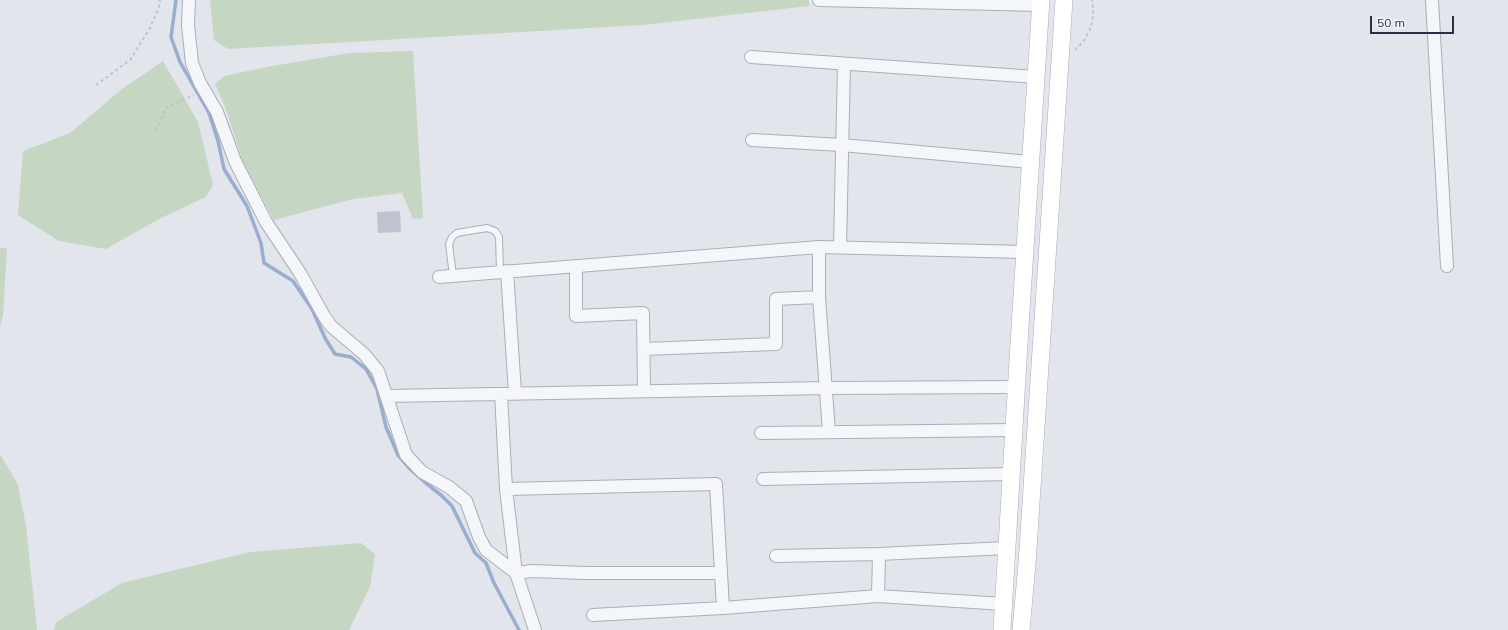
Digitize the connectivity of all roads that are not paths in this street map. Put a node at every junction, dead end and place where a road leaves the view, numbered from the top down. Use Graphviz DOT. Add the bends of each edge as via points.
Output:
graph roads {
  1 [pos="189,0"];
  2 [pos="819,0"];
  3 [pos="1064,0"];
  4 [pos="1432,0"];
  5 [pos="1041,2"];
  6 [pos="751,57"];
  7 [pos="1060,63"];
  8 [pos="844,64"];
  9 [pos="1036,72"];
  10 [pos="752,140"];
  11 [pos="842,146"];
  12 [pos="1030,162"];
  13 [pos="819,247"];
  14 [pos="840,247"];
  15 [pos="1025,252"];
  16 [pos="576,266"];
  17 [pos="1447,266"];
  18 [pos="504,272"];
  19 [pos="453,276"];
  20 [pos="439,277"];
  21 [pos="820,297"];
  22 [pos="644,349"];
  23 [pos="1016,387"];
  24 [pos="826,388"];
  25 [pos="644,391"];
  26 [pos="515,393"];
  27 [pos="501,394"];
  28 [pos="386,396"];
  29 [pos="1014,430"];
  30 [pos="829,432"];
  31 [pos="761,433"];
  32 [pos="1011,474"];
  33 [pos="763,479"];
  34 [pos="506,489"];
  35 [pos="879,554"];
  36 [pos="1006,555"];
  37 [pos="776,556"];
  38 [pos="1027,564"];
  39 [pos="516,572"];
  40 [pos="721,573"];
  41 [pos="878,596"];
  42 [pos="1024,597"];
  43 [pos="1004,600"];
  44 [pos="723,608"];
  45 [pos="593,615"];
  46 [pos="535,630"];
  47 [pos="1002,630"];
  48 [pos="1021,630"];
  1 -- 28 [label="street" via="188,25 192,63 217,112 235,161 266,222 300,273 324,316 331,326 364,354 378,371"];
  2 -- 5 [label="street"];
  3 -- 7 [label="main road"];
  4 -- 17 [label="street"];
  5 -- 9 [label="main road"];
  6 -- 8 [label="street"];
  7 -- 9 [label="main road"];
  7 -- 38 [label="main road"];
  8 -- 9 [label="street"];
  8 -- 11 [label="street"];
  9 -- 12 [label="main road"];
  10 -- 11 [label="street"];
  11 -- 12 [label="street"];
  11 -- 14 [label="street"];
  12 -- 15 [label="main road"];
  13 -- 14 [label="street"];
  13 -- 16 [label="street"];
  13 -- 21 [label="street"];
  14 -- 15 [label="street"];
  15 -- 23 [label="main road"];
  16 -- 18 [label="street"];
  16 -- 22 [label="street" via="576,316 644,314"];
  18 -- 19 [label="street"];
  18 -- 19 [label="lane" via="499,237 495,231 487,228 457,232 452,237 449,244"];
  18 -- 26 [label="street"];
  19 -- 20 [label="street"];
  21 -- 22 [label="street" via="776,299 776,344"];
  21 -- 24 [label="street"];
  22 -- 25 [label="street"];
  23 -- 24 [label="street"];
  23 -- 29 [label="main road"];
  24 -- 25 [label="street"];
  24 -- 30 [label="street"];
  25 -- 26 [label="street"];
  26 -- 27 [label="street"];
  27 -- 28 [label="street"];
  27 -- 34 [label="street"];
  28 -- 39 [label="street" via="406,455 422,472 449,487 466,501 486,550"];
  29 -- 30 [label="street"];
  29 -- 32 [label="main road"];
  30 -- 31 [label="street"];
  32 -- 33 [label="street"];
  32 -- 36 [label="main road"];
  34 -- 39 [label="street"];
  34 -- 40 [label="street" via="716,484"];
  35 -- 36 [label="street"];
  35 -- 37 [label="street"];
  35 -- 41 [label="street"];
  36 -- 38 [label="main road" via="1008,566 1016,571"];
  36 -- 43 [label="main road"];
  38 -- 42 [label="main road"];
  39 -- 40 [label="street"];
  39 -- 46 [label="street"];
  40 -- 44 [label="street"];
  41 -- 43 [label="street"];
  41 -- 44 [label="street"];
  42 -- 43 [label="main road" via="1013,590 1006,593"];
  42 -- 48 [label="main road"];
  43 -- 47 [label="main road"];
  44 -- 45 [label="street"];
}
